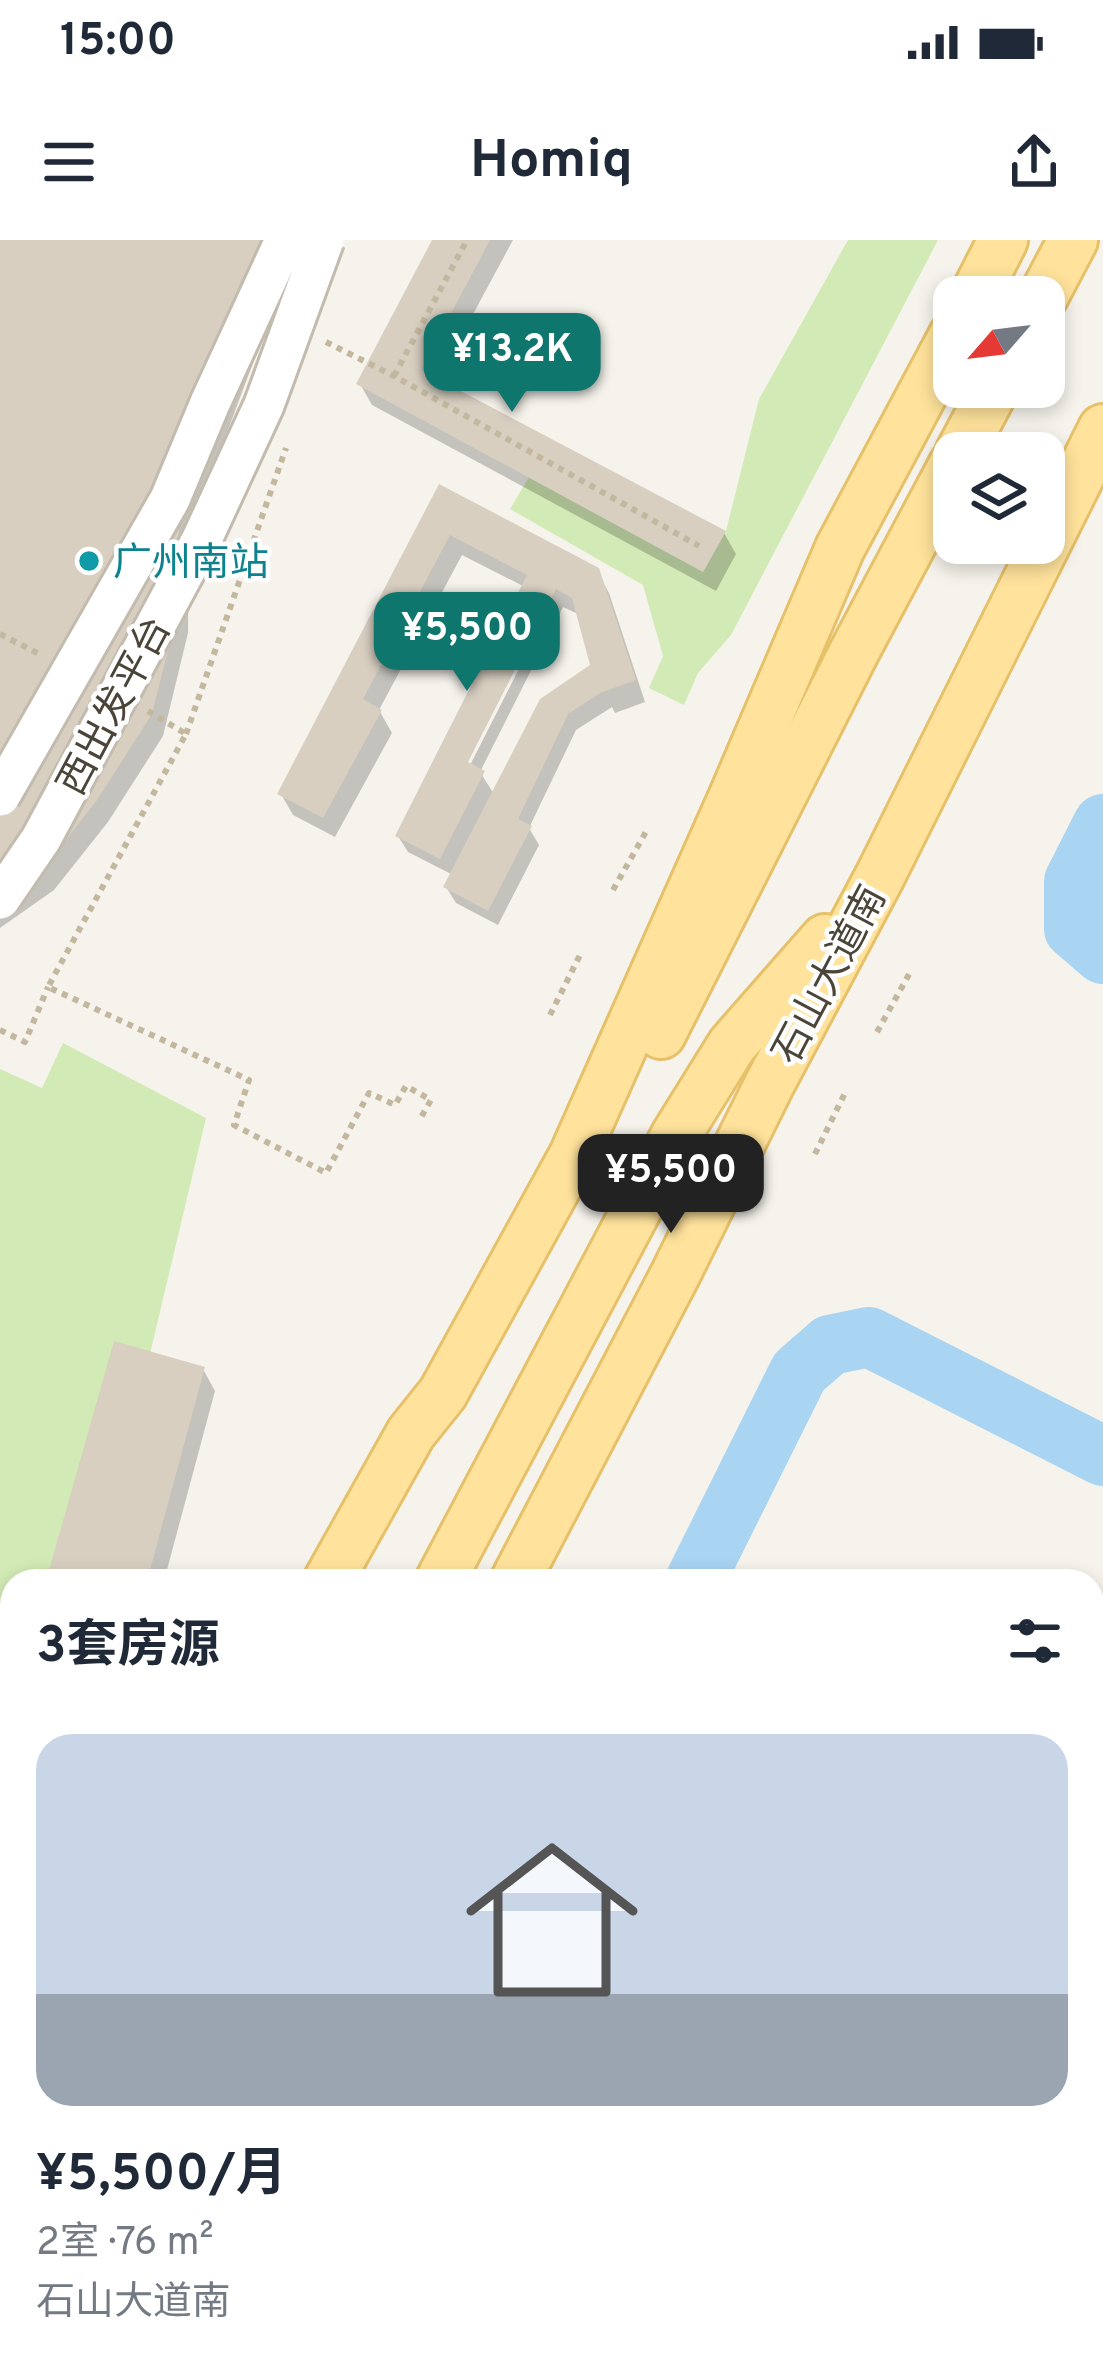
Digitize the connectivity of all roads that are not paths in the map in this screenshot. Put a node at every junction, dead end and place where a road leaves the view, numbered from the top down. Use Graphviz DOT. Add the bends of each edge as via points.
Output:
graph roads {
  1 [pos="285,240"];
  2 [pos="325,240"];
  3 [pos="1003,240"];
  4 [pos="1073,240"];
  5 [pos="985,276"];
  6 [pos="1054,276"];
  7 [pos="933,374"];
  8 [pos="1103,429"];
  9 [pos="933,504"];
  10 [pos="0,796"];
  11 [pos="880,876"];
  12 [pos="0,899"];
  13 [pos="574,1155"];
  14 [pos="335,1569"];
  15 [pos="446,1569"];
  16 [pos="521,1569"];
  1 -- 10 [label="street, 西出发平台, bridge" via="170,499"];
  2 -- 12 [label="street, 西出发平台, bridge" via="264,405 202,539"];
  3 -- 5 [label="main road"];
  4 -- 6 [label="main road"];
  7 -- 13 [label="main road" via="840,548"];
  8 -- 11 [label="main road, 石山大道南"];
  9 -- 13 [label="main road" via="655,1047"];
  11 -- 15 [label="main road" via="732,1045 676,1135"];
  11 -- 16 [label="main road, 石山大道南"];
  13 -- 14 [label="main road"];
}
